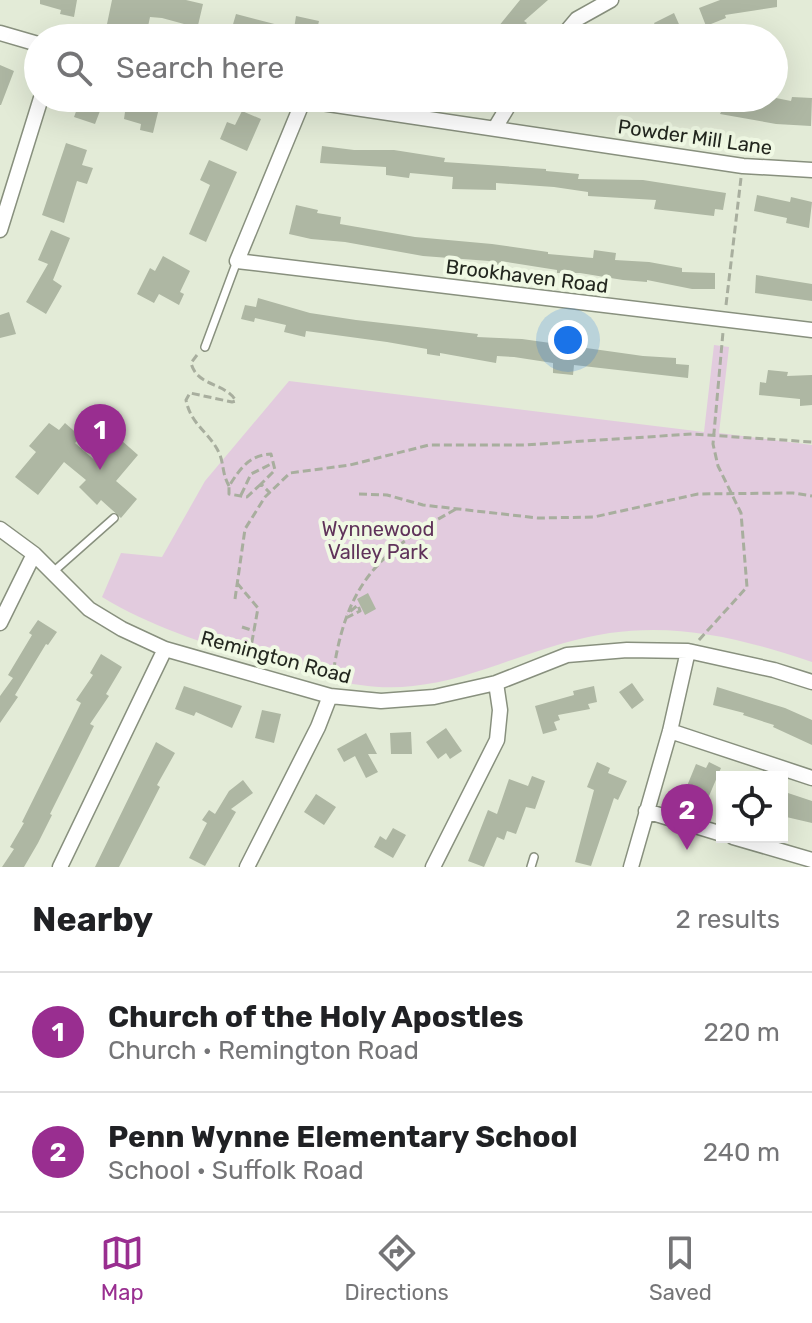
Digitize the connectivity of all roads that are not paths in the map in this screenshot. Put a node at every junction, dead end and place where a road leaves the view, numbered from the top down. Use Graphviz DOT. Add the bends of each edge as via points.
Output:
graph roads {
  1 [pos="611,0"];
  2 [pos="573,24"];
  3 [pos="0,33"];
  4 [pos="24,40"];
  5 [pos="37,112"];
  6 [pos="292,112"];
  7 [pos="381,112"];
  8 [pos="505,112"];
  9 [pos="495,128"];
  10 [pos="812,170"];
  11 [pos="0,230"];
  12 [pos="237,261"];
  13 [pos="812,330"];
  14 [pos="205,347"];
  15 [pos="114,518"];
  16 [pos="0,529"];
  17 [pos="34,554"];
  18 [pos="51,573"];
  19 [pos="0,623"];
  20 [pos="165,649"];
  21 [pos="688,651"];
  22 [pos="812,682"];
  23 [pos="496,683"];
  24 [pos="330,696"];
  25 [pos="670,731"];
  26 [pos="812,778"];
  27 [pos="646,811"];
  28 [pos="716,832"];
  29 [pos="754,843"];
  30 [pos="534,857"];
  31 [pos="812,860"];
  32 [pos="60,867"];
  33 [pos="247,867"];
  34 [pos="433,867"];
  35 [pos="531,867"];
  36 [pos="631,867"];
  1 -- 2 [label="street"];
  3 -- 4 [label="street"];
  5 -- 11 [label="street"];
  6 -- 12 [label="street"];
  7 -- 9 [label="street, Powder Mill Lane"];
  8 -- 9 [label="street"];
  9 -- 10 [label="street, Powder Mill Lane" via="743,166"];
  12 -- 13 [label="street, Brookhaven Road"];
  12 -- 14 [label="lane"];
  15 -- 18 [label="lane"];
  16 -- 17 [label="street, Remington Road"];
  17 -- 18 [label="street, Remington Road"];
  17 -- 19 [label="street"];
  18 -- 20 [label="street, Remington Road" via="89,609"];
  20 -- 24 [label="street, Remington Road"];
  20 -- 32 [label="street"];
  21 -- 22 [label="street, Remington Road"];
  21 -- 23 [label="street, Remington Road" via="567,655"];
  21 -- 25 [label="street"];
  23 -- 24 [label="street, Remington Road" via="434,697 381,701"];
  23 -- 34 [label="street" via="497,740"];
  24 -- 33 [label="street"];
  25 -- 26 [label="street"];
  25 -- 27 [label="street"];
  27 -- 28 [label="street"];
  27 -- 36 [label="street"];
  29 -- 31 [label="street"];
  30 -- 35 [label="lane"];
}
